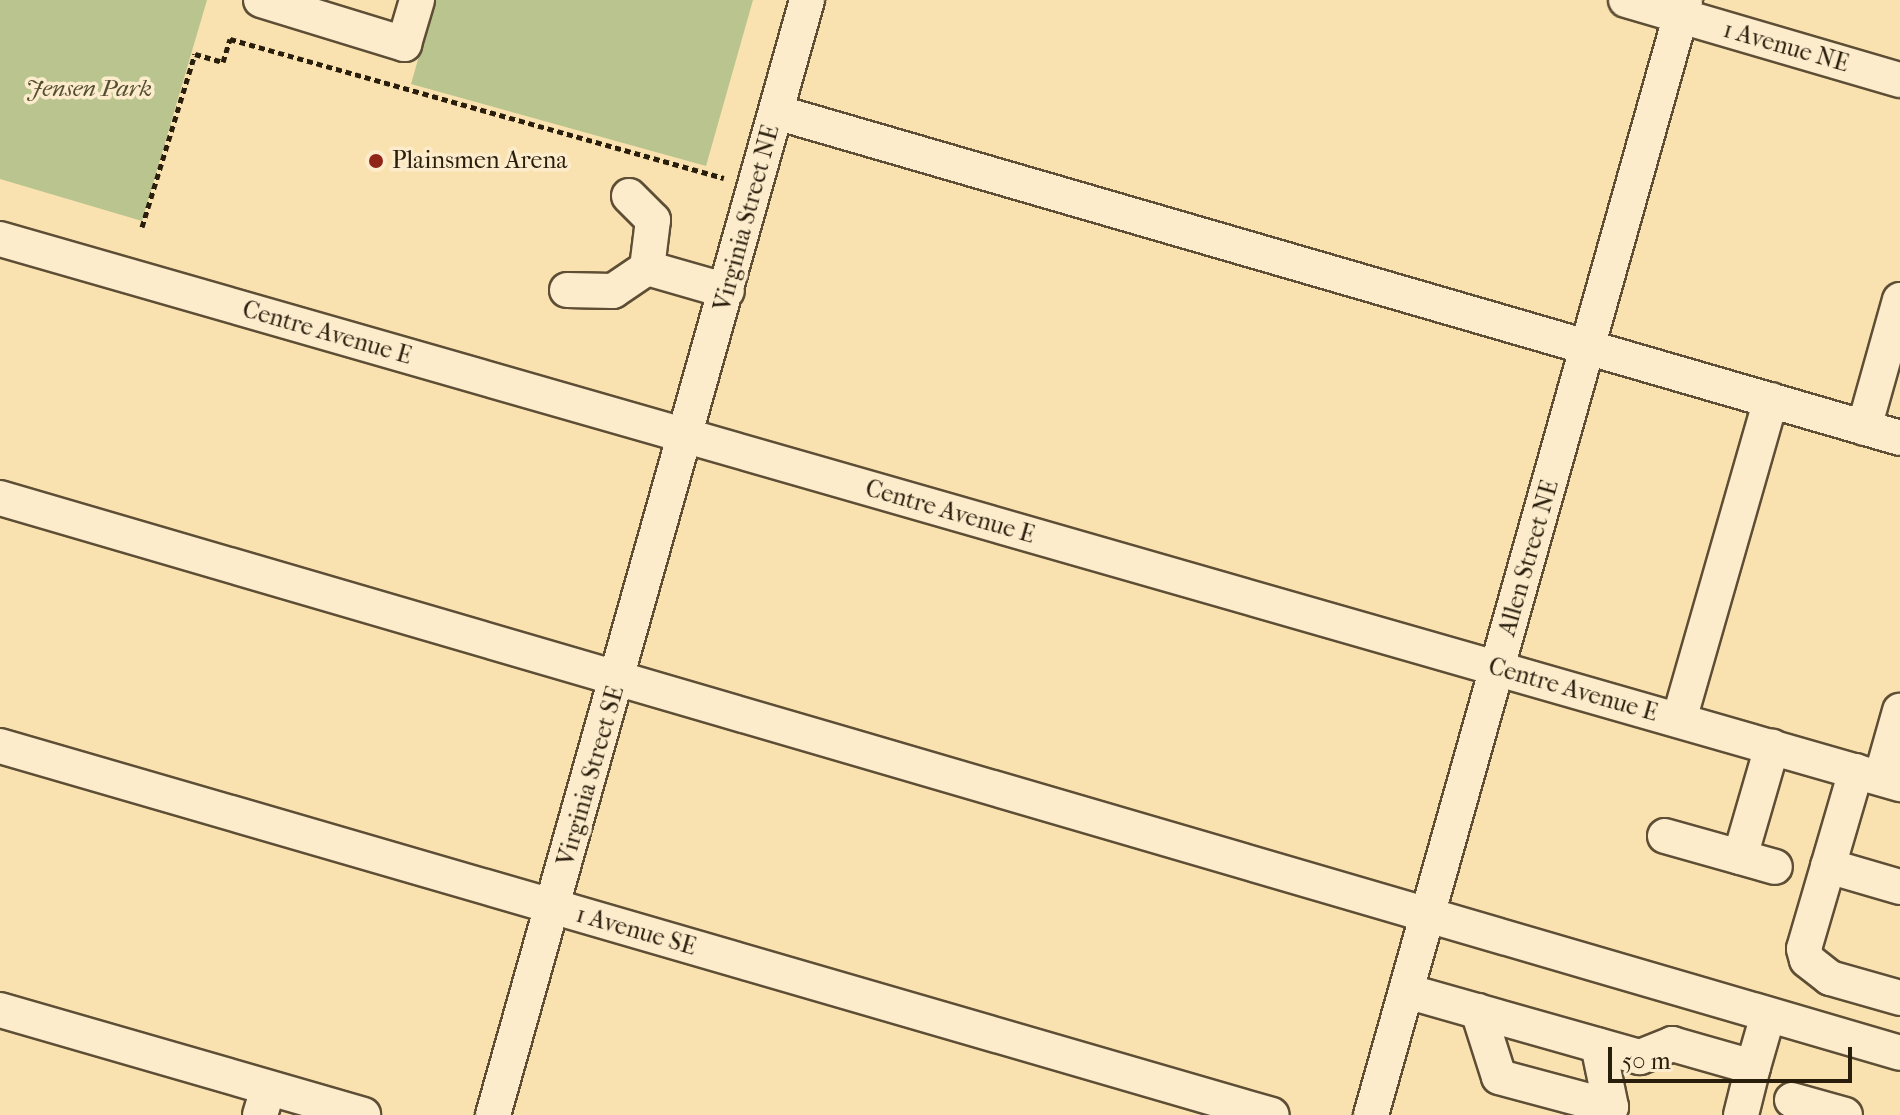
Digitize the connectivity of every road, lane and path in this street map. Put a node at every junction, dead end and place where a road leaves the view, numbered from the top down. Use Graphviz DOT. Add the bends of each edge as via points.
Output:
graph roads {
  1 [pos="261,0"];
  2 [pos="417,0"];
  3 [pos="807,0"];
  4 [pos="1626,0"];
  5 [pos="1683,8"];
  6 [pos="1900,80"];
  7 [pos="776,112"];
  8 [pos="756,187"];
  9 [pos="629,196"];
  10 [pos="142,227"];
  11 [pos="0,239"];
  12 [pos="647,268"];
  13 [pos="567,290"];
  14 [pos="727,291"];
  15 [pos="1900,300"];
  16 [pos="1588,347"];
  17 [pos="1771,400"];
  18 [pos="1864,428"];
  19 [pos="688,437"];
  20 [pos="1900,438"];
  21 [pos="0,498"];
  22 [pos="1498,668"];
  23 [pos="619,675"];
  24 [pos="1900,711"];
  25 [pos="1679,720"];
  26 [pos="0,746"];
  27 [pos="1772,747"];
  28 [pos="1879,778"];
  29 [pos="1665,836"];
  30 [pos="1740,857"];
  31 [pos="1828,866"];
  32 [pos="1775,867"];
  33 [pos="1900,887"];
  34 [pos="553,907"];
  35 [pos="1427,917"];
  36 [pos="1406,991"];
  37 [pos="1900,998"];
  38 [pos="0,1010"];
  39 [pos="1478,1011"];
  40 [pos="1768,1015"];
  41 [pos="1598,1045"];
  42 [pos="1900,1053"];
  43 [pos="1753,1067"];
  44 [pos="1792,1100"];
  45 [pos="264,1101"];
  46 [pos="363,1115"];
  47 [pos="493,1115"];
  48 [pos="1272,1115"];
  49 [pos="1371,1115"];
  50 [pos="1741,1115"];
  51 [pos="1845,1115"];
  1 -- 2 [label="street" via="404,44"];
  3 -- 7 [label="street, Virginia Street NE"];
  4 -- 5 [label="street, 1 Avenue NE"];
  5 -- 6 [label="street, 1 Avenue NE"];
  5 -- 16 [label="street, Allen Street NE"];
  7 -- 8 [label="street, Virginia Street NE"];
  7 -- 16 [label="street"];
  8 -- 10 [label="path" via="230,39 223,62 195,54"];
  8 -- 14 [label="street, Virginia Street NE"];
  9 -- 12 [label="street" via="653,220"];
  11 -- 19 [label="street, Centre Avenue E"];
  12 -- 13 [label="street" via="613,291"];
  12 -- 14 [label="street"];
  14 -- 19 [label="street, Virginia Street NE"];
  15 -- 18 [label="street"];
  16 -- 17 [label="street"];
  16 -- 22 [label="street, Allen Street NE"];
  17 -- 18 [label="street"];
  17 -- 25 [label="street"];
  18 -- 20 [label="street"];
  19 -- 22 [label="street, Centre Avenue E"];
  19 -- 23 [label="street, Virginia Street SE"];
  21 -- 23 [label="street"];
  22 -- 25 [label="street, Centre Avenue E"];
  22 -- 35 [label="street, Allen Street NE"];
  23 -- 34 [label="street, Virginia Street SE"];
  23 -- 35 [label="street"];
  24 -- 28 [label="street"];
  25 -- 27 [label="street, Centre Avenue E"];
  26 -- 34 [label="street, 1 Avenue SE"];
  27 -- 28 [label="street, Centre Avenue E"];
  27 -- 30 [label="street"];
  28 -- 31 [label="street"];
  29 -- 30 [label="street"];
  30 -- 32 [label="street"];
  31 -- 33 [label="street"];
  31 -- 37 [label="street" via="1804,949 1807,960 1830,978"];
  34 -- 47 [label="street, Virginia Street SE"];
  34 -- 48 [label="street, 1 Avenue SE"];
  35 -- 36 [label="street, Allen Street NE"];
  35 -- 40 [label="street"];
  36 -- 39 [label="street"];
  36 -- 49 [label="street, Allen Street NE"];
  38 -- 45 [label="street"];
  39 -- 41 [label="street"];
  39 -- 41 [label="street" via="1499,1077 1611,1107"];
  40 -- 42 [label="street"];
  40 -- 43 [label="street"];
  41 -- 43 [label="street" via="1640,1057 1672,1044"];
  43 -- 50 [label="street"];
  44 -- 51 [label="street"];
  45 -- 46 [label="street"];
}
